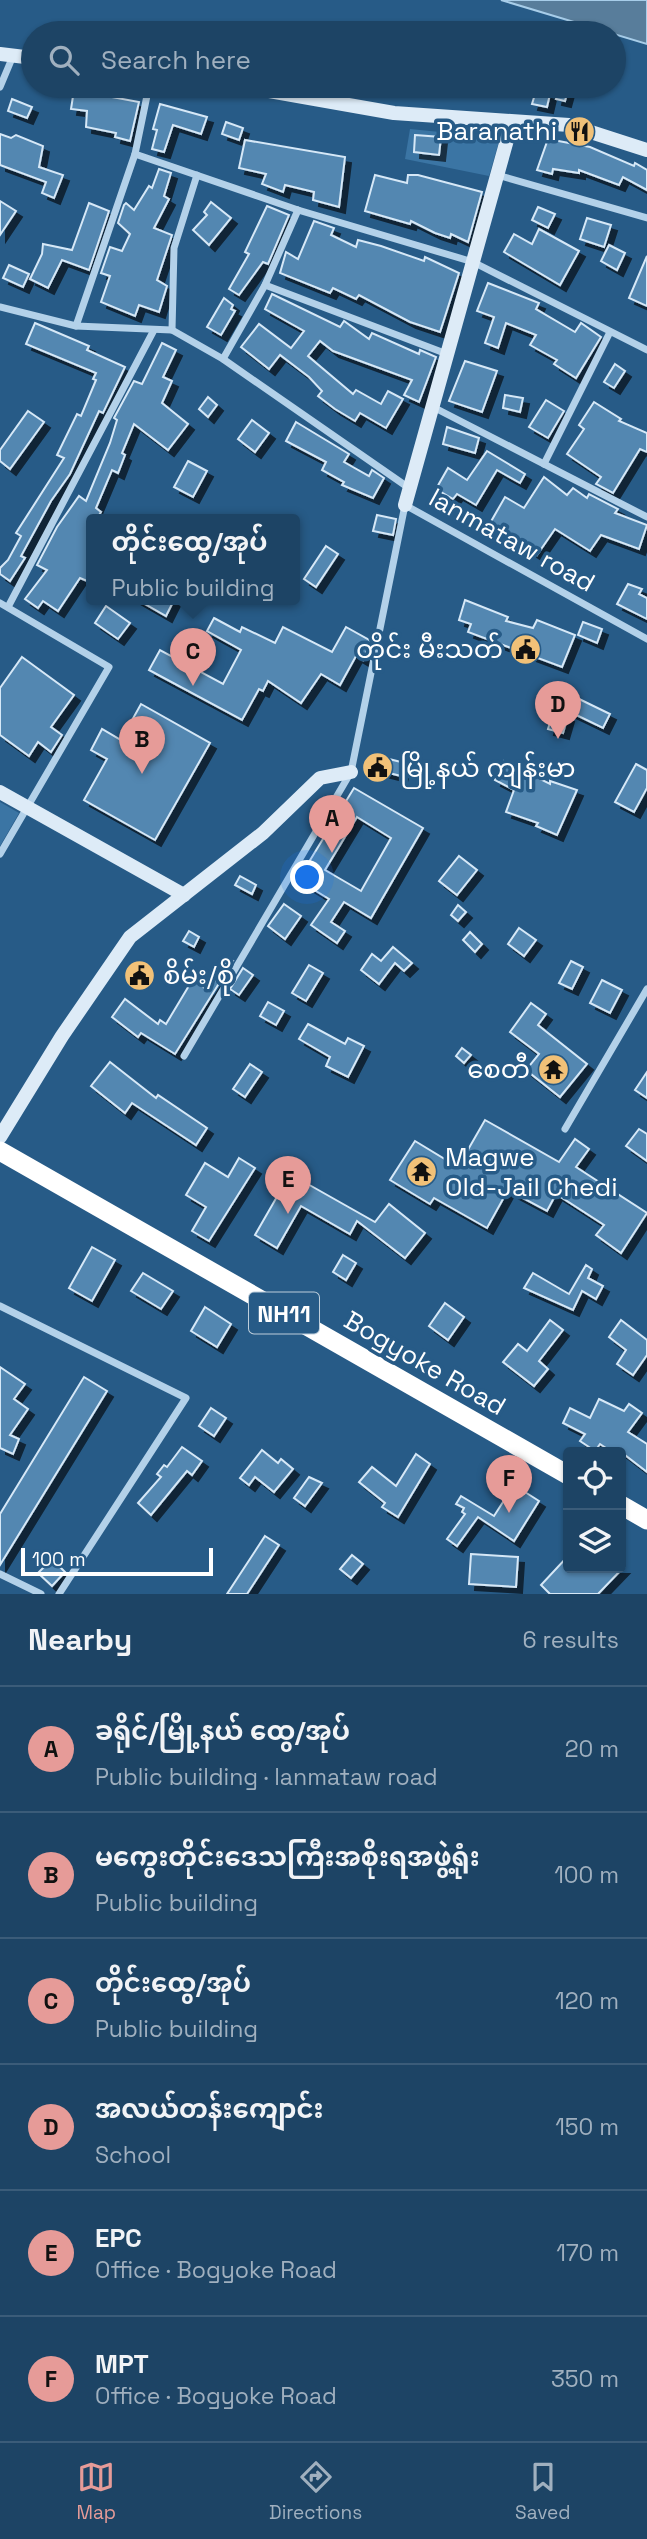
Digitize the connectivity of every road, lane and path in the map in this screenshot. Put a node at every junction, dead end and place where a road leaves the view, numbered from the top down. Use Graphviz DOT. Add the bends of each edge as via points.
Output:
graph roads {
  1 [pos="7,54"];
  2 [pos="0,87"];
  3 [pos="147,98"];
  4 [pos="310,98"];
  5 [pos="512,122"];
  6 [pos="647,150"];
  7 [pos="135,154"];
  8 [pos="197,175"];
  9 [pos="497,175"];
  10 [pos="298,210"];
  11 [pos="647,218"];
  12 [pos="473,262"];
  13 [pos="265,285"];
  14 [pos="0,307"];
  15 [pos="76,326"];
  16 [pos="153,330"];
  17 [pos="172,330"];
  18 [pos="610,332"];
  19 [pos="647,350"];
  20 [pos="447,354"];
  21 [pos="223,359"];
  22 [pos="433,407"];
  23 [pos="544,464"];
  24 [pos="410,488"];
  25 [pos="405,505"];
  26 [pos="647,517"];
  27 [pos="0,603"];
  28 [pos="8,607"];
  29 [pos="647,639"];
  30 [pos="351,772"];
  31 [pos="0,792"];
  32 [pos="26,808"];
  33 [pos="0,854"];
  34 [pos="184,895"];
  35 [pos="647,989"];
  36 [pos="184,1056"];
  37 [pos="565,1129"];
  38 [pos="0,1137"];
  39 [pos="0,1151"];
  40 [pos="0,1306"];
  41 [pos="563,1472"];
  42 [pos="626,1508"];
  43 [pos="647,1520"];
  44 [pos="0,1574"];
  45 [pos="41,1594"];
  46 [pos="59,1594"];
  1 -- 2 [label="street"];
  3 -- 7 [label="street"];
  4 -- 5 [label="street" via="394,113"];
  5 -- 6 [label="street" via="569,125"];
  5 -- 9 [label="street"];
  7 -- 8 [label="street"];
  7 -- 15 [label="street"];
  8 -- 10 [label="street"];
  8 -- 17 [label="street" via="174,248"];
  9 -- 11 [label="street"];
  9 -- 12 [label="street"];
  10 -- 12 [label="street"];
  10 -- 13 [label="street"];
  12 -- 18 [label="street"];
  12 -- 20 [label="street"];
  13 -- 20 [label="street"];
  13 -- 21 [label="street"];
  14 -- 15 [label="street"];
  15 -- 16 [label="street"];
  16 -- 17 [label="street"];
  16 -- 28 [label="street"];
  17 -- 21 [label="street"];
  18 -- 19 [label="street"];
  18 -- 23 [label="street"];
  20 -- 22 [label="street"];
  21 -- 24 [label="street"];
  22 -- 23 [label="street"];
  22 -- 24 [label="street"];
  23 -- 26 [label="street"];
  24 -- 25 [label="street"];
  25 -- 29 [label="street, lanmataw road"];
  25 -- 30 [label="street, lanmataw road"];
  27 -- 28 [label="street"];
  28 -- 32 [label="street" via="109,667"];
  30 -- 34 [label="street" via="320,779 263,833"];
  30 -- 36 [label="street, lanmataw road"];
  31 -- 32 [label="street"];
  32 -- 33 [label="street"];
  32 -- 34 [label="street"];
  34 -- 38 [label="street" via="130,937"];
  35 -- 37 [label="street"];
  39 -- 41 [label="highway, Bogyoke Road / NH11"];
  40 -- 46 [label="street" via="186,1398"];
  42 -- 43 [label="highway"];
  44 -- 45 [label="street"];
}
